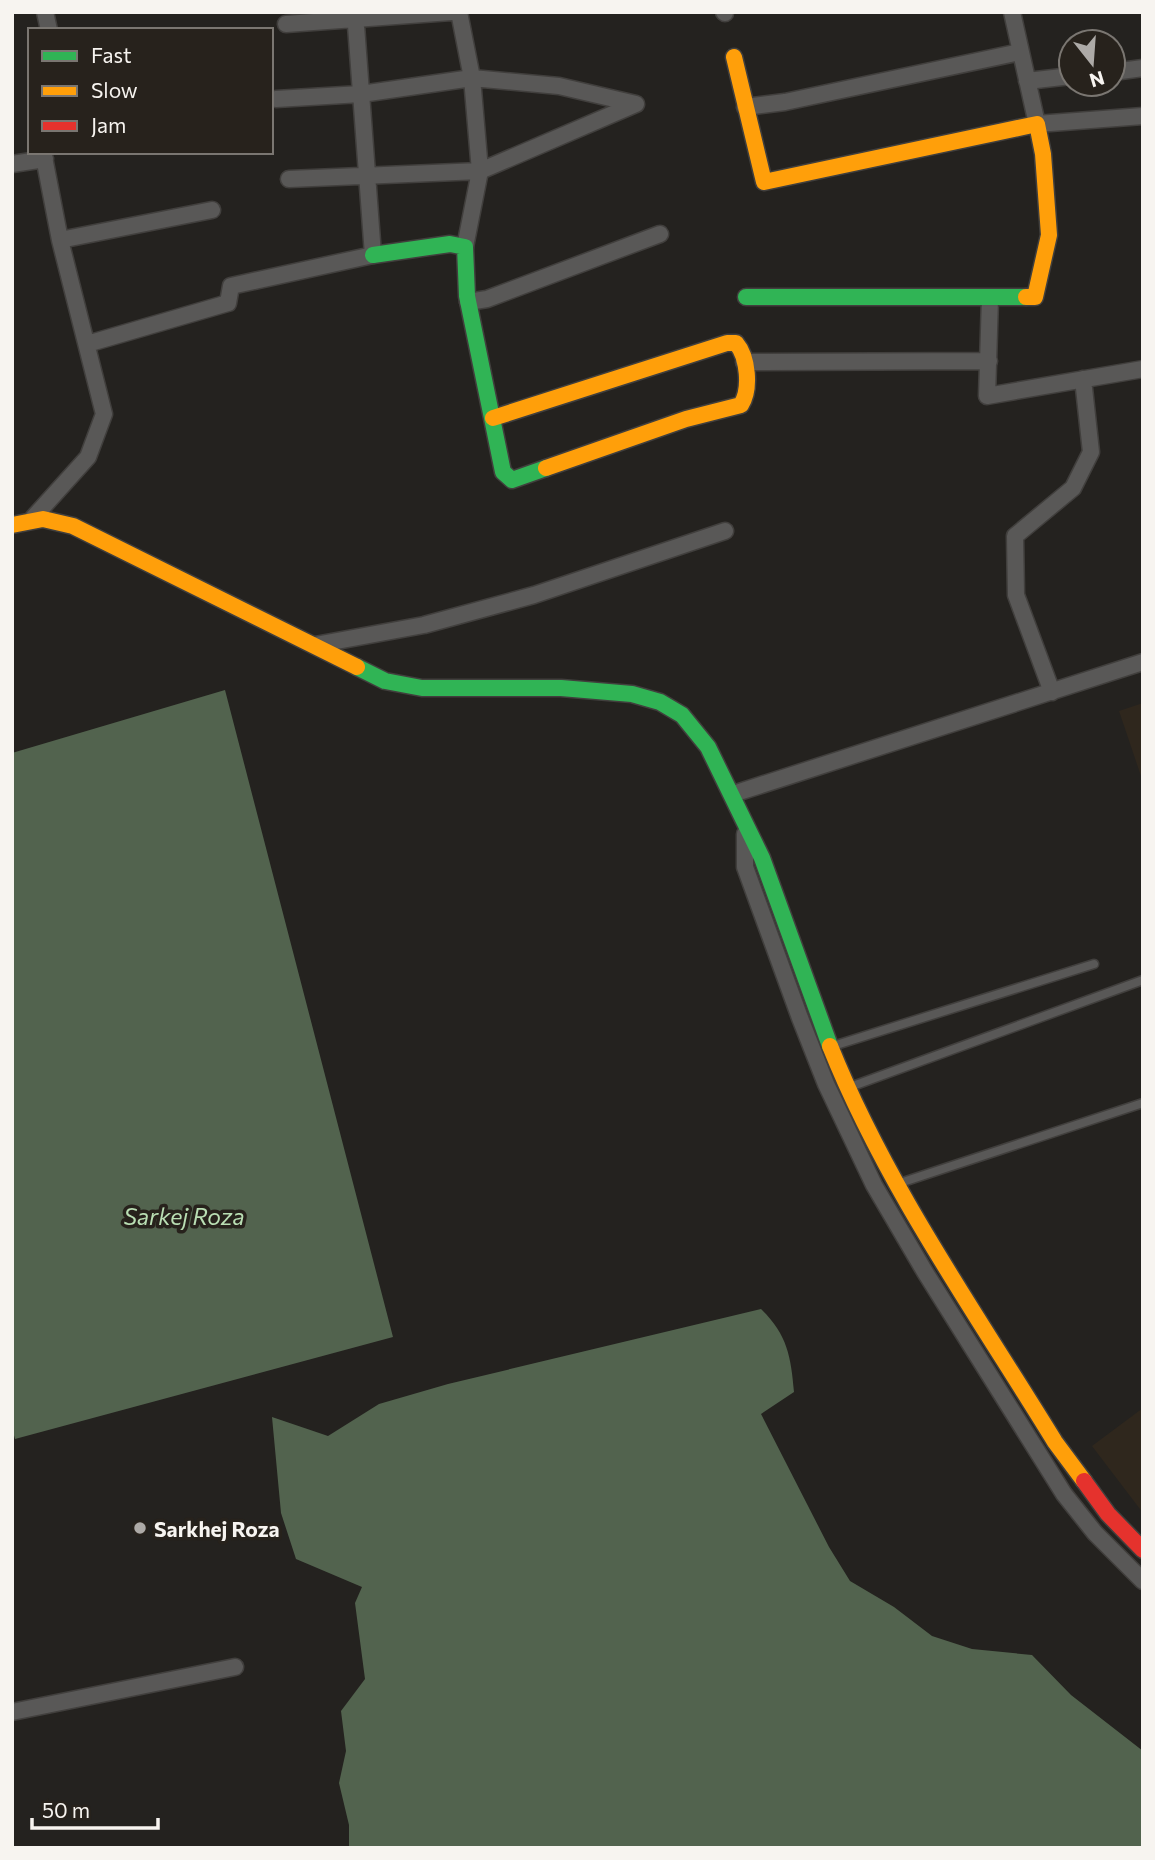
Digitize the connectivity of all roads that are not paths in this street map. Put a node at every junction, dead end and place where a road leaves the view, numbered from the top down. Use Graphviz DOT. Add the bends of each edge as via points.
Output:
graph roads {
  1 [pos="451,12"];
  2 [pos="459,12"];
  3 [pos="1012,12"];
  4 [pos="355,16"];
  5 [pos="286,24"];
  6 [pos="1020,52"];
  7 [pos="734,57"];
  8 [pos="472,78"];
  9 [pos="1057,78"];
  10 [pos="1027,81"];
  11 [pos="361,94"];
  12 [pos="276,99"];
  13 [pos="745,107"];
  14 [pos="1143,116"];
  15 [pos="1037,124"];
  16 [pos="44,156"];
  17 [pos="12,164"];
  18 [pos="480,171"];
  19 [pos="368,176"];
  20 [pos="289,179"];
  21 [pos="212,210"];
  22 [pos="660,234"];
  23 [pos="60,240"];
  24 [pos="465,247"];
  25 [pos="373,255"];
  26 [pos="746,297"];
  27 [pos="990,298"];
  28 [pos="468,302"];
  29 [pos="87,344"];
  30 [pos="989,361"];
  31 [pos="744,362"];
  32 [pos="1143,369"];
  33 [pos="1083,379"];
  34 [pos="493,418"];
  35 [pos="33,518"];
  36 [pos="12,524"];
  37 [pos="725,531"];
  38 [pos="315,645"];
  39 [pos="1143,662"];
  40 [pos="1052,692"];
  41 [pos="733,794"];
  42 [pos="746,834"];
  43 [pos="794,947"];
  44 [pos="776,953"];
  45 [pos="1094,964"];
  46 [pos="1143,980"];
  47 [pos="830,1047"];
  48 [pos="847,1088"];
  49 [pos="831,1095"];
  50 [pos="1143,1103"];
  51 [pos="897,1184"];
  52 [pos="943,1263"];
  53 [pos="925,1272"];
  54 [pos="1055,1442"];
  55 [pos="1036,1452"];
  56 [pos="1095,1497"];
  57 [pos="1076,1509"];
  58 [pos="1143,1551"];
  59 [pos="1128,1566"];
  60 [pos="1143,1581"];
  61 [pos="235,1667"];
  62 [pos="12,1712"];
  1 -- 4 [label="street"];
  2 -- 8 [label="street"];
  3 -- 6 [label="street"];
  4 -- 5 [label="street"];
  4 -- 11 [label="street"];
  6 -- 10 [label="street"];
  6 -- 13 [label="street"];
  7 -- 13 [label="street"];
  8 -- 11 [label="street"];
  8 -- 18 [label="street"];
  8 -- 18 [label="street" via="559,86 636,104"];
  9 -- 10 [label="street"];
  10 -- 15 [label="street"];
  11 -- 12 [label="street"];
  11 -- 19 [label="street"];
  13 -- 15 [label="street" via="764,182"];
  14 -- 15 [label="street"];
  15 -- 27 [label="street" via="1044,154 1049,235 1035,298"];
  16 -- 17 [label="street"];
  16 -- 23 [label="street"];
  18 -- 19 [label="street"];
  18 -- 24 [label="street"];
  19 -- 20 [label="street"];
  19 -- 25 [label="street"];
  21 -- 23 [label="street"];
  22 -- 28 [label="street" via="487,299"];
  23 -- 29 [label="street"];
  24 -- 25 [label="street" via="450,244"];
  24 -- 28 [label="street"];
  25 -- 29 [label="street" via="231,286 228,303"];
  26 -- 27 [label="street"];
  27 -- 30 [label="street"];
  28 -- 34 [label="street"];
  29 -- 35 [label="street" via="104,415 88,457"];
  30 -- 31 [label="street"];
  30 -- 33 [label="street" via="988,396"];
  31 -- 34 [label="street" via="744,352 736,343 727,343"];
  31 -- 34 [label="street" via="747,396 741,405 686,419 512,480 503,472"];
  32 -- 33 [label="street"];
  33 -- 40 [label="street" via="1091,452 1073,488 1015,536 1016,595"];
  35 -- 36 [label="street"];
  35 -- 38 [label="street" via="73,526"];
  37 -- 38 [label="street" via="534,595 424,625"];
  38 -- 41 [label="street" via="385,681 426,689 589,691 662,701 683,716 703,740"];
  39 -- 40 [label="street"];
  40 -- 41 [label="street"];
  41 -- 42 [label="street"];
  42 -- 43 [label="street" via="762,858"];
  42 -- 44 [label="street" via="745,867"];
  43 -- 44 [label="street"];
  43 -- 47 [label="street"];
  44 -- 49 [label="street"];
  45 -- 47 [label="lane"];
  46 -- 48 [label="lane"];
  47 -- 48 [label="street"];
  48 -- 49 [label="lane"];
  48 -- 51 [label="street"];
  49 -- 53 [label="street" via="874,1185"];
  50 -- 51 [label="lane"];
  51 -- 52 [label="street"];
  52 -- 53 [label="street"];
  52 -- 54 [label="street"];
  53 -- 55 [label="street"];
  54 -- 55 [label="street"];
  54 -- 56 [label="street"];
  55 -- 57 [label="street"];
  56 -- 57 [label="street"];
  56 -- 58 [label="street"];
  57 -- 59 [label="street"];
  58 -- 59 [label="street"];
  59 -- 60 [label="street"];
  61 -- 62 [label="street"];
}
